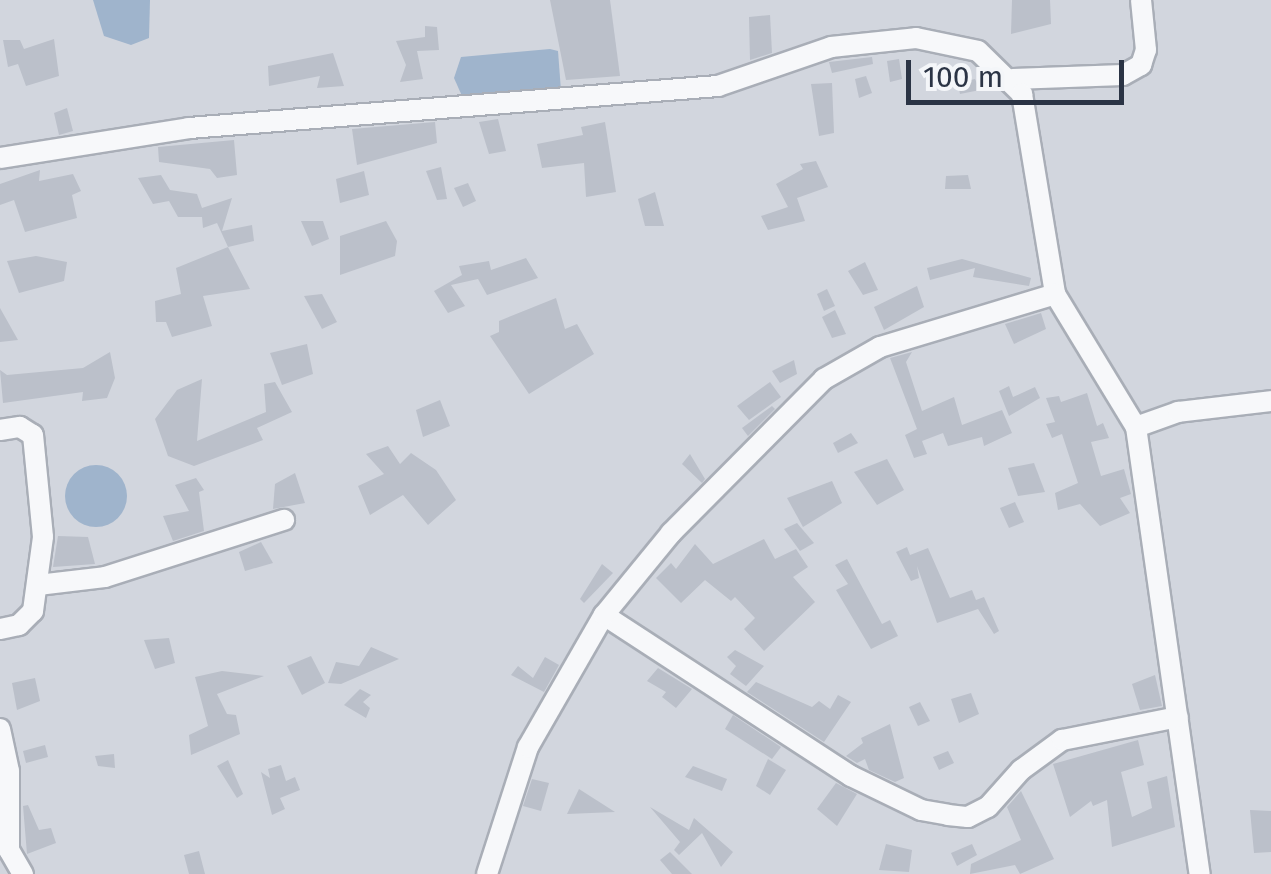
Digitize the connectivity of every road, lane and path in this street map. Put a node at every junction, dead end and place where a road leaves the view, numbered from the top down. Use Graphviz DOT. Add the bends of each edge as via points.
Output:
graph roads {
  1 [pos="1141,0"];
  2 [pos="1013,79"];
  3 [pos="0,158"];
  4 [pos="1055,294"];
  5 [pos="1271,401"];
  6 [pos="1136,427"];
  7 [pos="0,430"];
  8 [pos="284,520"];
  9 [pos="38,585"];
  10 [pos="604,616"];
  11 [pos="0,628"];
  12 [pos="1178,717"];
  13 [pos="0,729"];
  14 [pos="23,874"];
  15 [pos="487,874"];
  16 [pos="1200,874"];
  1 -- 2 [label="street" via="1141,65 1123,75"];
  2 -- 3 [label="street" via="978,50 916,38 831,48 718,86 189,128"];
  2 -- 4 [label="street" via="1022,94"];
  4 -- 6 [label="street"];
  4 -- 10 [label="street" via="880,347 824,380 671,532"];
  5 -- 6 [label="street" via="1178,412"];
  6 -- 12 [label="street"];
  7 -- 9 [label="street" via="20,427 33,434 42,521"];
  8 -- 9 [label="street" via="105,577"];
  9 -- 11 [label="street" via="28,618"];
  10 -- 12 [label="street" via="852,776 948,816 968,817 988,807 1021,770 1062,740"];
  10 -- 15 [label="street" via="528,747"];
  12 -- 16 [label="street"];
  13 -- 14 [label="street" via="9,850"];
}
